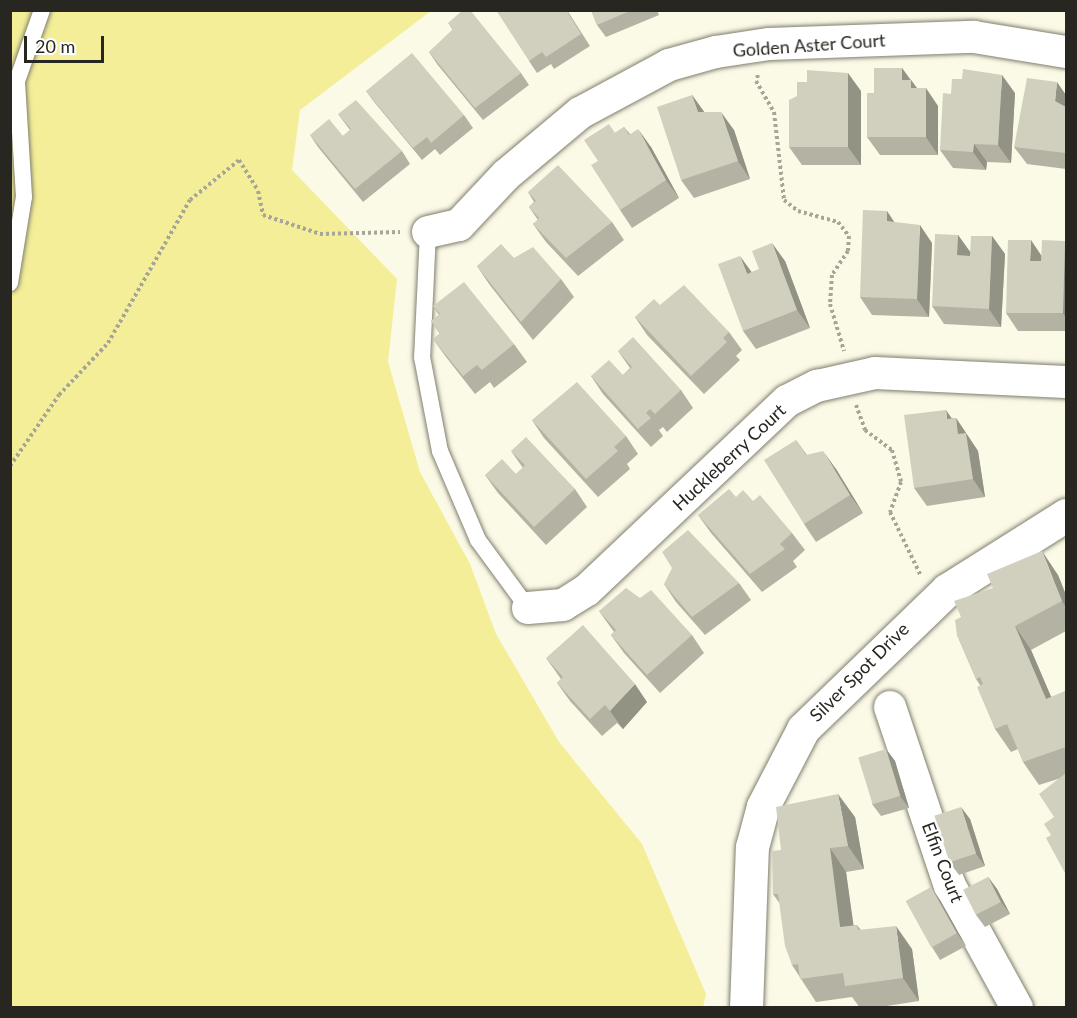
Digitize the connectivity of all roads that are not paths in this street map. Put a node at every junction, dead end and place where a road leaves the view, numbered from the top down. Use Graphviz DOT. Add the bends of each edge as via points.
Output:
graph roads {
  1 [pos="42,10"];
  2 [pos="1066,52"];
  3 [pos="428,232"];
  4 [pos="10,283"];
  5 [pos="1066,382"];
  6 [pos="1066,514"];
  7 [pos="528,608"];
  8 [pos="890,707"];
  9 [pos="746,1008"];
  10 [pos="1017,1008"];
  1 -- 4 [label="lane" via="17,81 24,196"];
  2 -- 3 [label="street, Golden Aster Court" via="974,37 769,44 688,60 630,83 580,113 459,225"];
  3 -- 7 [label="lane" via="422,357 440,451 478,540"];
  5 -- 7 [label="street, Huckleberry Court" via="875,373 817,386 787,401 587,590 563,605"];
  6 -- 9 [label="street, Silver Spot Drive" via="938,598 831,697 781,765 752,848"];
  8 -- 10 [label="street, Elfin Court" via="950,886"];
}
